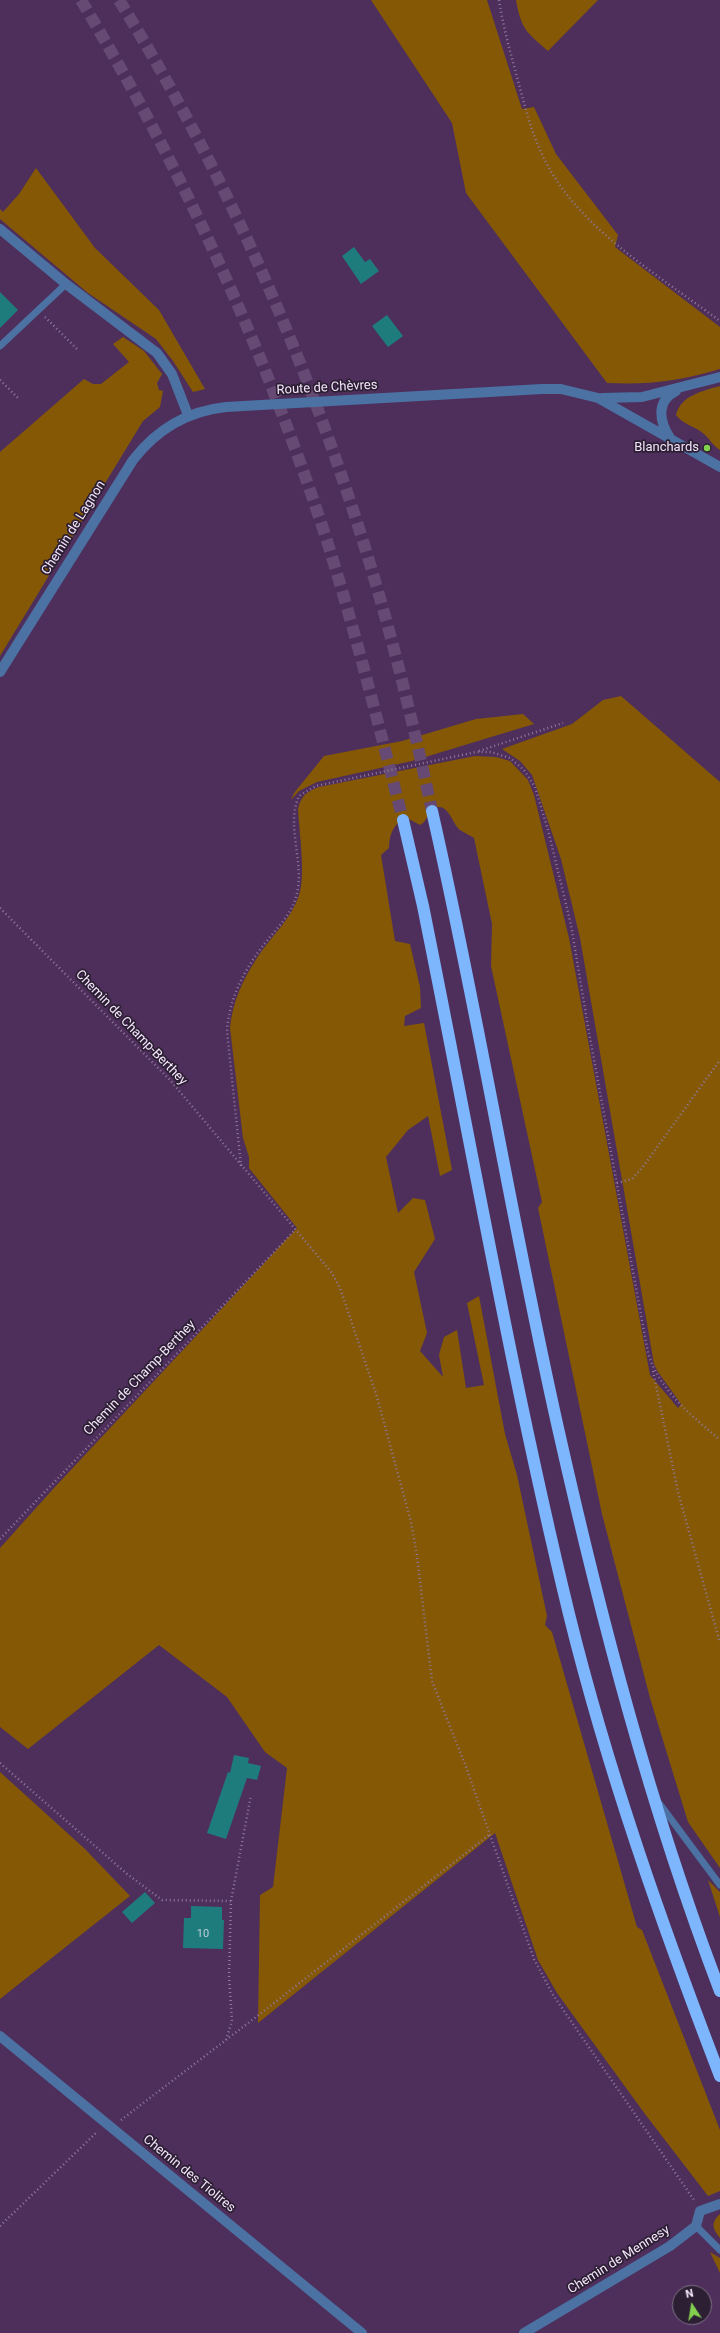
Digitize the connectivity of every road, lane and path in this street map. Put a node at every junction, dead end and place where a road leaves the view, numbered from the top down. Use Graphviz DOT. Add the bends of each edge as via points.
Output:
graph roads {
  1 [pos="499,0"];
  2 [pos="0,229"];
  3 [pos="66,284"];
  4 [pos="47,319"];
  5 [pos="720,321"];
  6 [pos="0,346"];
  7 [pos="77,348"];
  8 [pos="720,377"];
  9 [pos="0,380"];
  10 [pos="682,388"];
  11 [pos="18,398"];
  12 [pos="598,398"];
  13 [pos="188,415"];
  14 [pos="670,438"];
  15 [pos="720,467"];
  16 [pos="0,672"];
  17 [pos="563,723"];
  18 [pos="476,752"];
  19 [pos="432,812"];
  20 [pos="403,820"];
  21 [pos="0,908"];
  22 [pos="720,1060"];
  23 [pos="617,1183"];
  24 [pos="295,1230"];
  25 [pos="653,1369"];
  26 [pos="0,1540"];
  27 [pos="720,1643"];
  28 [pos="0,1763"];
  29 [pos="650,1791"];
  30 [pos="251,1795"];
  31 [pos="489,1835"];
  32 [pos="720,1885"];
  33 [pos="231,1901"];
  34 [pos="720,1991"];
  35 [pos="0,2036"];
  36 [pos="226,2041"];
  37 [pos="720,2076"];
  38 [pos="109,2125"];
  39 [pos="720,2204"];
  40 [pos="700,2211"];
  41 [pos="0,2226"];
  42 [pos="696,2226"];
  43 [pos="720,2250"];
  44 [pos="362,2333"];
  45 [pos="524,2333"];
  1 -- 5 [label="path" via="532,133 555,178 576,205 598,227 639,262"];
  2 -- 3 [label="street"];
  3 -- 6 [label="lane"];
  3 -- 13 [label="street" via="157,353 172,374"];
  4 -- 7 [label="path"];
  8 -- 10 [label="street"];
  9 -- 11 [label="path"];
  10 -- 12 [label="street" via="642,397"];
  10 -- 14 [label="street" via="669,394 663,402 662,421"];
  12 -- 13 [label="street, Route de Chèvres" via="561,390 542,389 226,407"];
  12 -- 14 [label="street, Route de Chèvres"];
  13 -- 16 [label="street, Chemin de Lagnon" via="152,438 134,460"];
  14 -- 15 [label="street, Route de Chèvres"];
  17 -- 18 [label="path"];
  19 -- 29 [label="highway" via="458,927 557,1426 599,1605"];
  20 -- 37 [label="highway" via="524,1414 570,1616 627,1818 685,1985"];
  21 -- 24 [label="path, Chemin de Champ-Berthey" via="170,1080"];
  22 -- 23 [label="path" via="642,1168 632,1179"];
  24 -- 26 [label="path, Chemin de Champ-Berthey"];
  24 -- 31 [label="path, Chemin de Champ-Berthey" via="325,1263 340,1288 377,1397 411,1522 432,1681 466,1767"];
  25 -- 27 [label="path" via="678,1492"];
  28 -- 33 [label="path" via="126,1874 162,1900"];
  29 -- 32 [label="lane"];
  29 -- 34 [label="highway"];
  30 -- 33 [label="path"];
  31 -- 36 [label="path"];
  31 -- 40 [label="path, Chemin de Champ-Berthey" via="543,1977"];
  33 -- 36 [label="path" via="229,1976 232,2021"];
  35 -- 38 [label="street, Chemin des Tiolires"];
  36 -- 38 [label="path"];
  38 -- 41 [label="path"];
  38 -- 44 [label="street, Chemin des Tiolires"];
  39 -- 40 [label="street"];
  40 -- 42 [label="street"];
  42 -- 43 [label="lane"];
  42 -- 45 [label="street, Chemin de Mennesy" via="670,2246"];
}
